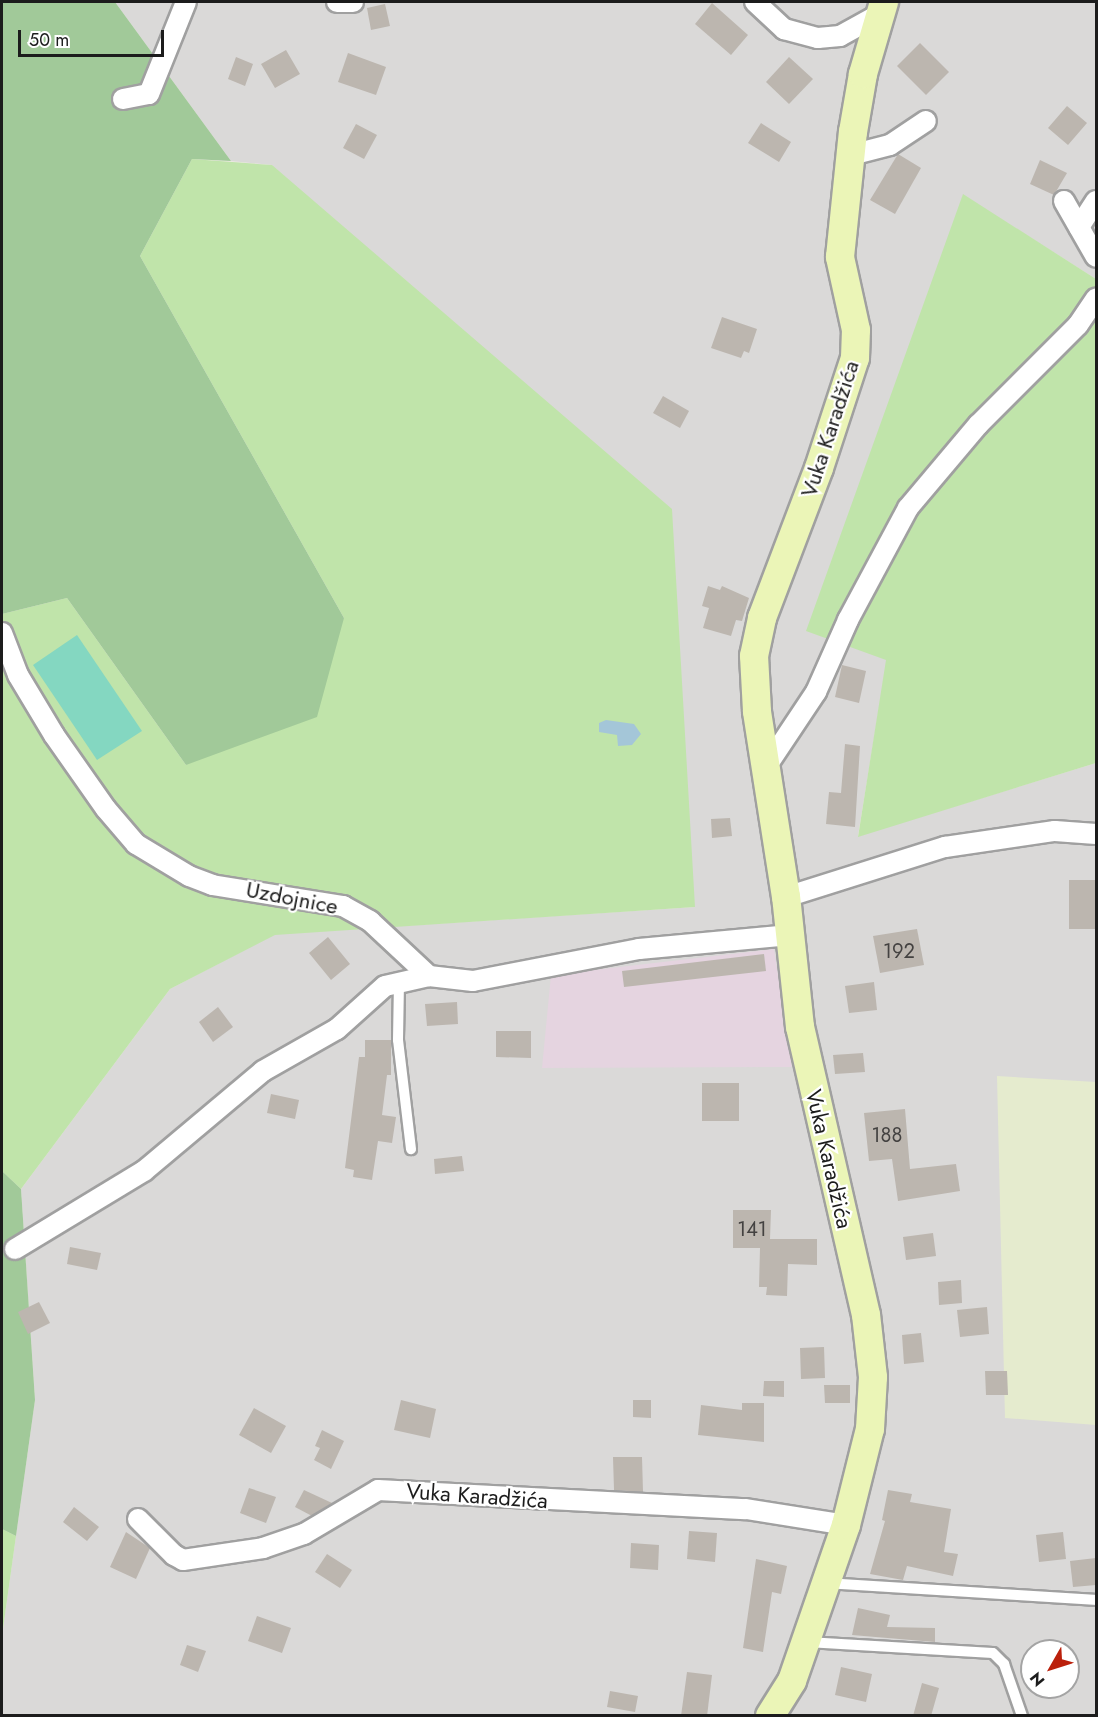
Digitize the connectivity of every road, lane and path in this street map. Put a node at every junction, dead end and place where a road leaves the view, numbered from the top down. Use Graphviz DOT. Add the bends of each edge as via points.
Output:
graph roads {
  1 [pos="186,2"];
  2 [pos="337,2"];
  3 [pos="353,2"];
  4 [pos="756,2"];
  5 [pos="882,8"];
  6 [pos="123,99"];
  7 [pos="926,121"];
  8 [pos="850,155"];
  9 [pos="1064,201"];
  10 [pos="1096,201"];
  11 [pos="1079,227"];
  12 [pos="1096,257"];
  13 [pos="1096,298"];
  14 [pos="2,633"];
  15 [pos="764,770"];
  16 [pos="1096,834"];
  17 [pos="786,897"];
  18 [pos="790,935"];
  19 [pos="429,976"];
  20 [pos="399,982"];
  21 [pos="411,1149"];
  22 [pos="15,1249"];
  23 [pos="138,1519"];
  24 [pos="846,1525"];
  25 [pos="826,1583"];
  26 [pos="1096,1600"];
  27 [pos="807,1642"];
  28 [pos="771,1716"];
  29 [pos="1022,1716"];
  1 -- 6 [label="street" via="149,94"];
  2 -- 3 [label="street"];
  4 -- 5 [label="street, Vuka Karadžića" via="784,29 818,38 840,36"];
  5 -- 8 [label="street, Vuka Karadžića" via="863,74"];
  7 -- 8 [label="street" via="890,145"];
  8 -- 15 [label="street, Vuka Karadžića" via="840,257 856,330 855,358 819,468 762,618 754,656"];
  9 -- 11 [label="street"];
  10 -- 11 [label="street"];
  11 -- 12 [label="street"];
  13 -- 15 [label="street" via="1078,325 971,433 908,508 848,620 816,692"];
  14 -- 19 [label="street, Uzdojnice" via="18,675 54,735 136,844 212,885 343,906 370,921"];
  15 -- 17 [label="street, Vuka Karadžića"];
  16 -- 17 [label="street" via="1055,831 945,847"];
  17 -- 18 [label="street, Vuka Karadžića"];
  18 -- 19 [label="street" via="639,950 473,981"];
  18 -- 24 [label="street, Vuka Karadžića" via="800,1027 866,1315 873,1377 870,1430"];
  19 -- 20 [label="street"];
  20 -- 21 [label="lane" via="398,1040"];
  20 -- 22 [label="street" via="385,986 337,1029 263,1071 144,1171"];
  23 -- 24 [label="street, Vuka Karadžića" via="174,1556 183,1560 263,1548 304,1534 378,1490 746,1509"];
  24 -- 25 [label="street, Vuka Karadžića"];
  25 -- 26 [label="lane"];
  25 -- 27 [label="street, Vuka Karadžića"];
  27 -- 28 [label="street, Vuka Karadžića" via="792,1681"];
  27 -- 29 [label="lane" via="993,1653 1004,1664"];
}
